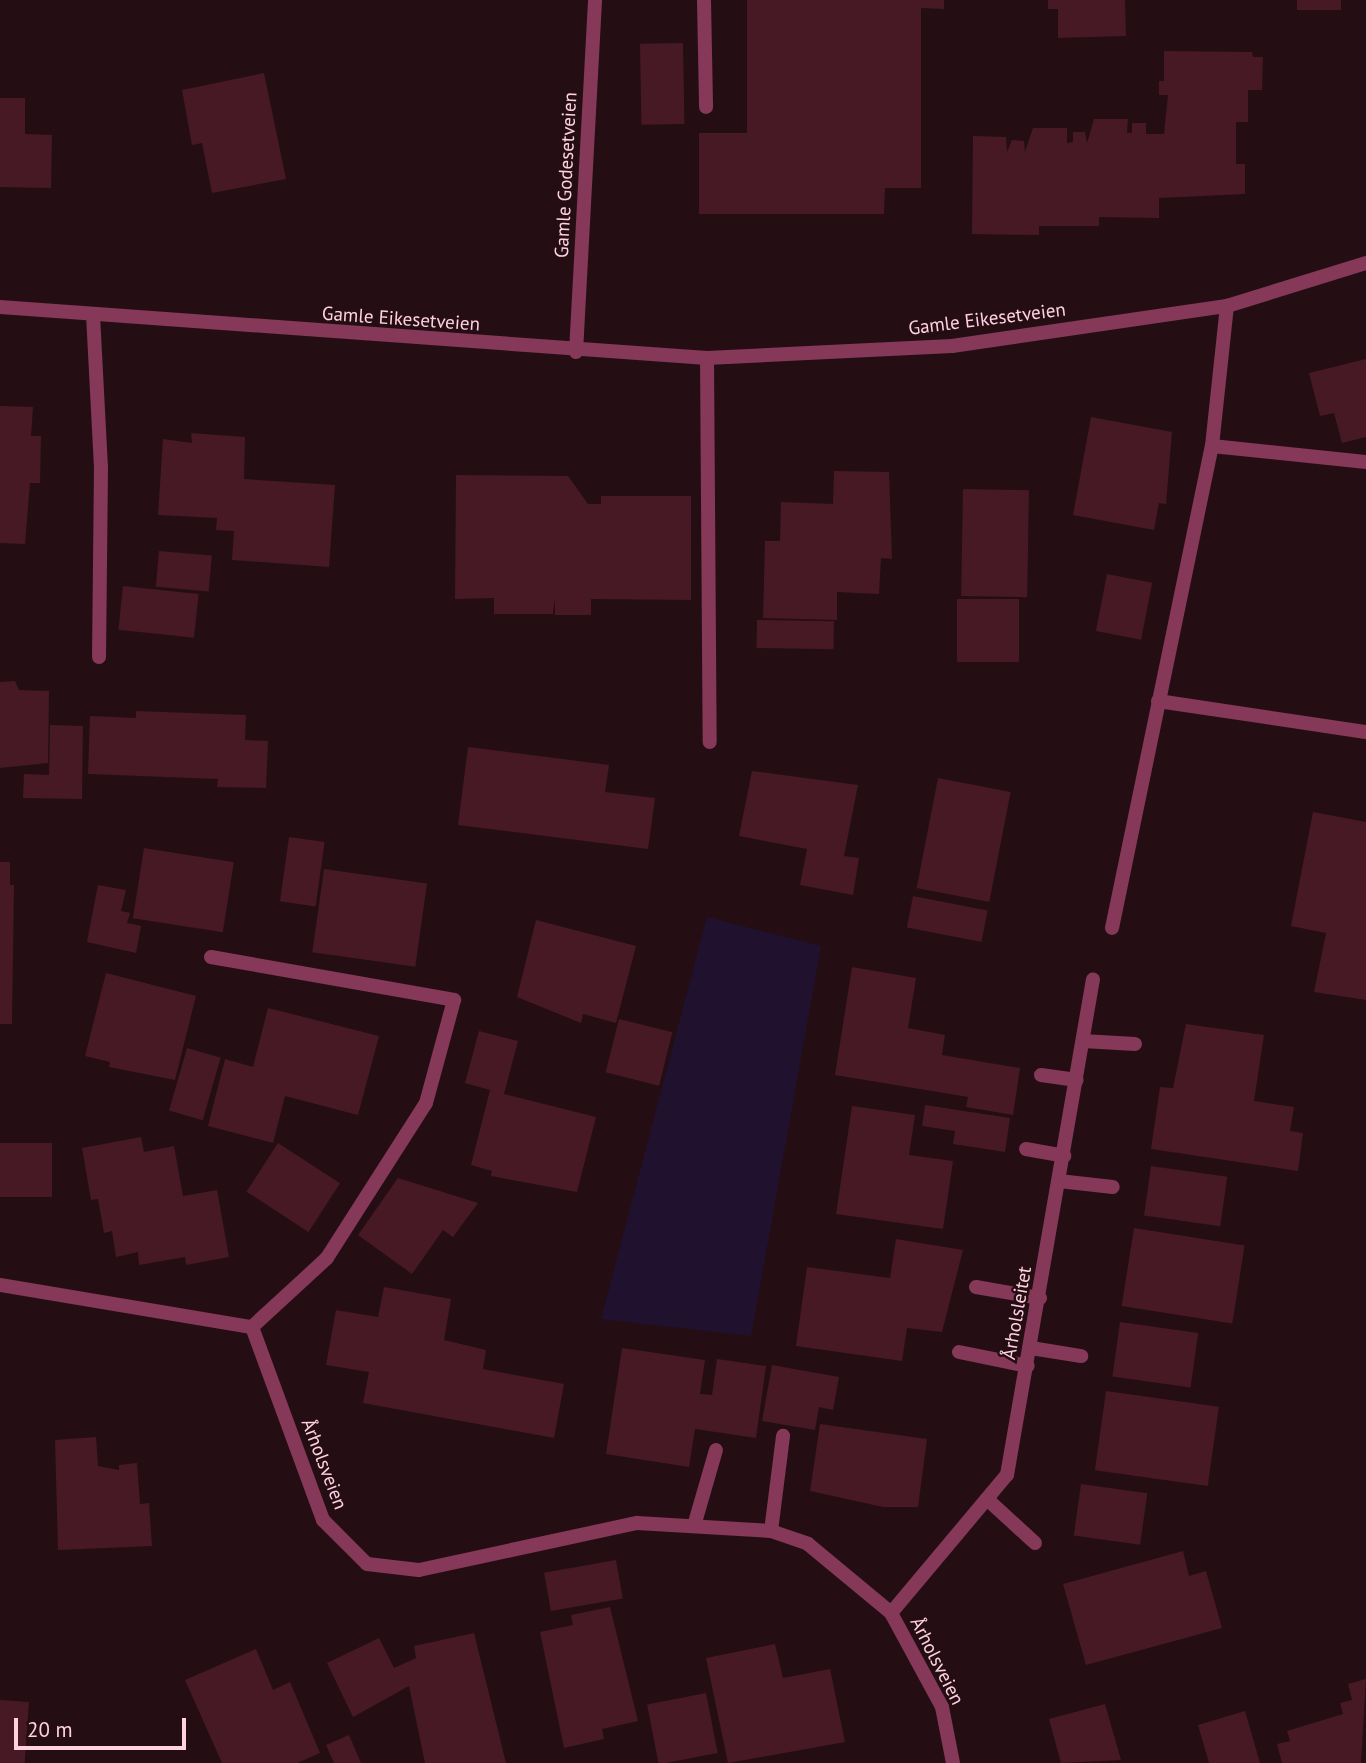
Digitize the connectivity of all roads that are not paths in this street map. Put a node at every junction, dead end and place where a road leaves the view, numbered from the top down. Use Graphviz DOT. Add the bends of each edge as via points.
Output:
graph roads {
  1 [pos="595,0"];
  2 [pos="704,0"];
  3 [pos="706,107"];
  4 [pos="1366,263"];
  5 [pos="1227,306"];
  6 [pos="0,307"];
  7 [pos="93,315"];
  8 [pos="576,352"];
  9 [pos="707,358"];
  10 [pos="1212,446"];
  11 [pos="1366,462"];
  12 [pos="99,657"];
  13 [pos="1157,701"];
  14 [pos="1366,732"];
  15 [pos="710,742"];
  16 [pos="1112,928"];
  17 [pos="211,957"];
  18 [pos="1093,979"];
  19 [pos="1083,1041"];
  20 [pos="1135,1044"];
  21 [pos="1041,1075"];
  22 [pos="1077,1080"];
  23 [pos="1026,1149"];
  24 [pos="1064,1156"];
  25 [pos="1059,1181"];
  26 [pos="1113,1187"];
  27 [pos="0,1285"];
  28 [pos="976,1287"];
  29 [pos="1040,1298"];
  30 [pos="252,1327"];
  31 [pos="1031,1348"];
  32 [pos="959,1352"];
  33 [pos="1081,1356"];
  34 [pos="1028,1366"];
  35 [pos="783,1436"];
  36 [pos="716,1450"];
  37 [pos="987,1499"];
  38 [pos="694,1526"];
  39 [pos="771,1531"];
  40 [pos="1035,1543"];
  41 [pos="891,1613"];
  42 [pos="953,1763"];
  1 -- 8 [label="street, Gamle Godesetveien"];
  2 -- 3 [label="street"];
  4 -- 5 [label="street, Gamle Eikesetveien"];
  5 -- 9 [label="street, Gamle Eikesetveien" via="952,346"];
  5 -- 10 [label="street"];
  6 -- 7 [label="street, Gamle Eikesetveien"];
  7 -- 8 [label="street, Gamle Eikesetveien"];
  7 -- 12 [label="street" via="101,467"];
  8 -- 9 [label="street, Gamle Eikesetveien"];
  9 -- 15 [label="street"];
  10 -- 11 [label="street"];
  10 -- 13 [label="street"];
  13 -- 14 [label="street"];
  13 -- 16 [label="street"];
  17 -- 30 [label="street" via="454,1000 426,1103 327,1258"];
  18 -- 19 [label="street, Årholsleitet"];
  19 -- 20 [label="street"];
  19 -- 22 [label="street, Årholsleitet"];
  21 -- 22 [label="street"];
  22 -- 24 [label="street, Årholsleitet"];
  23 -- 24 [label="street"];
  24 -- 25 [label="street, Årholsleitet"];
  25 -- 26 [label="street"];
  25 -- 29 [label="street, Årholsleitet"];
  27 -- 30 [label="street"];
  28 -- 29 [label="street"];
  29 -- 31 [label="street, Årholsleitet"];
  30 -- 38 [label="street, Årholsveien" via="323,1520 367,1564 419,1570 637,1523"];
  31 -- 33 [label="street"];
  31 -- 34 [label="street, Årholsleitet"];
  32 -- 34 [label="street"];
  34 -- 37 [label="street, Årholsleitet" via="1007,1475"];
  35 -- 39 [label="street"];
  36 -- 38 [label="street"];
  37 -- 40 [label="street"];
  37 -- 41 [label="street, Årholsleitet"];
  38 -- 39 [label="street, Årholsveien"];
  39 -- 41 [label="street, Årholsveien" via="808,1544"];
  41 -- 42 [label="street, Årholsveien" via="942,1707"];
}
